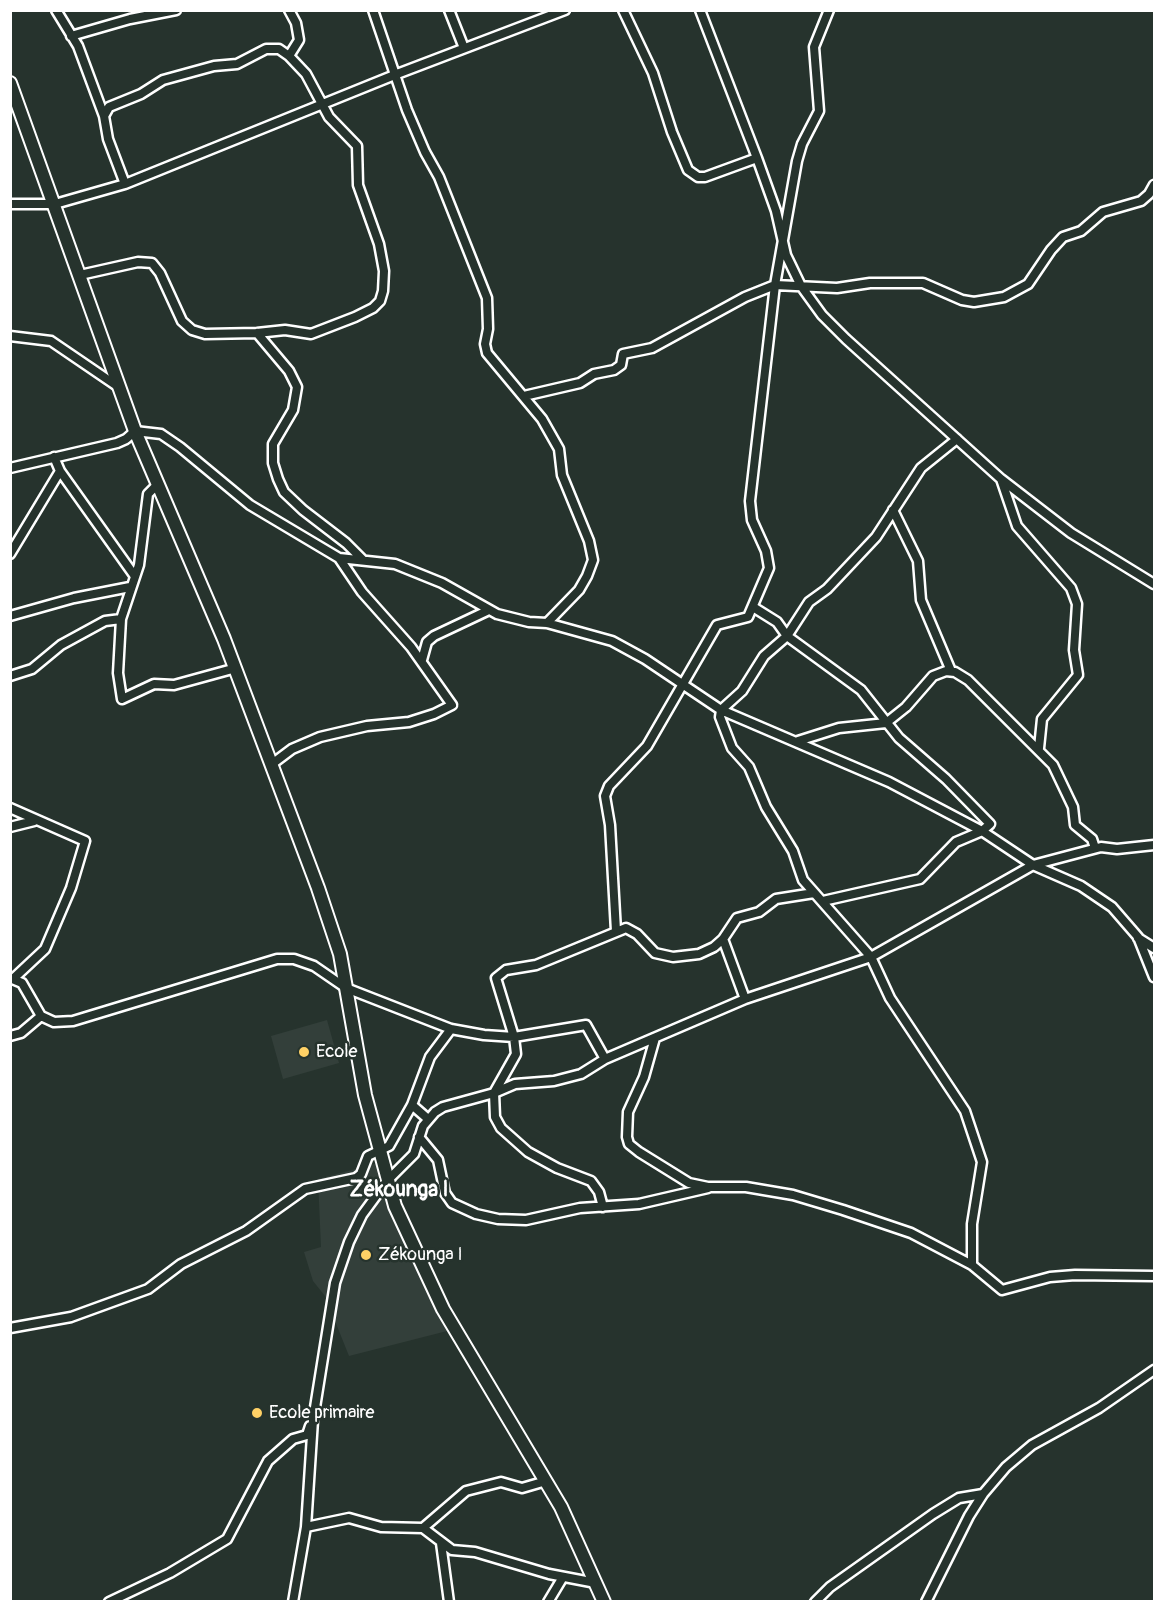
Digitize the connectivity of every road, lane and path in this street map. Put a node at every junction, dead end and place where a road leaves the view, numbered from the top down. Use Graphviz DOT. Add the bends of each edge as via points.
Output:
graph roads {
  1 [pos="56,10"];
  2 [pos="176,10"];
  3 [pos="290,10"];
  4 [pos="373,10"];
  5 [pos="448,10"];
  6 [pos="565,10"];
  7 [pos="623,10"];
  8 [pos="700,10"];
  9 [pos="830,10"];
  10 [pos="71,36"];
  11 [pos="464,48"];
  12 [pos="289,56"];
  13 [pos="397,74"];
  14 [pos="10,83"];
  15 [pos="322,106"];
  16 [pos="104,116"];
  17 [pos="757,158"];
  18 [pos="125,184"];
  19 [pos="1155,184"];
  20 [pos="10,204"];
  21 [pos="55,204"];
  22 [pos="783,241"];
  23 [pos="80,275"];
  24 [pos="775,285"];
  25 [pos="801,286"];
  26 [pos="257,333"];
  27 [pos="10,336"];
  28 [pos="120,388"];
  29 [pos="524,396"];
  30 [pos="135,431"];
  31 [pos="957,439"];
  32 [pos="54,457"];
  33 [pos="10,468"];
  34 [pos="60,471"];
  35 [pos="1001,479"];
  36 [pos="158,484"];
  37 [pos="893,510"];
  38 [pos="10,554"];
  39 [pos="339,558"];
  40 [pos="363,560"];
  41 [pos="134,575"];
  42 [pos="1155,584"];
  43 [pos="130,587"];
  44 [pos="753,607"];
  45 [pos="489,610"];
  46 [pos="10,616"];
  47 [pos="121,619"];
  48 [pos="547,623"];
  49 [pos="787,636"];
  50 [pos="422,660"];
  51 [pos="236,668"];
  52 [pos="951,671"];
  53 [pos="10,676"];
  54 [pos="682,682"];
  55 [pos="721,710"];
  56 [pos="886,723"];
  57 [pos="798,741"];
  58 [pos="1039,748"];
  59 [pos="272,764"];
  60 [pos="10,808"];
  61 [pos="34,820"];
  62 [pos="10,827"];
  63 [pos="982,831"];
  64 [pos="1155,845"];
  65 [pos="1095,848"];
  66 [pos="1033,865"];
  67 [pos="814,893"];
  68 [pos="823,901"];
  69 [pos="616,931"];
  70 [pos="1138,938"];
  71 [pos="723,939"];
  72 [pos="1155,948"];
  73 [pos="871,957"];
  74 [pos="1155,977"];
  75 [pos="12,978"];
  76 [pos="346,988"];
  77 [pos="745,999"];
  78 [pos="41,1016"];
  79 [pos="451,1029"];
  80 [pos="10,1036"];
  81 [pos="514,1037"];
  82 [pos="655,1038"];
  83 [pos="605,1059"];
  84 [pos="494,1093"];
  85 [pos="412,1105"];
  86 [pos="428,1119"];
  87 [pos="419,1137"];
  88 [pos="379,1153"];
  89 [pos="387,1180"];
  90 [pos="708,1187"];
  91 [pos="603,1207"];
  92 [pos="972,1265"];
  93 [pos="1155,1276"];
  94 [pos="10,1328"];
  95 [pos="1155,1370"];
  96 [pos="313,1420"];
  97 [pos="546,1481"];
  98 [pos="983,1494"];
  99 [pos="306,1527"];
  100 [pos="423,1528"];
  101 [pos="441,1544"];
  102 [pos="563,1577"];
  103 [pos="596,1583"];
  104 [pos="108,1602"];
  105 [pos="292,1602"];
  106 [pos="449,1602"];
  107 [pos="548,1602"];
  108 [pos="604,1602"];
  109 [pos="815,1602"];
  110 [pos="926,1602"];
  1 -- 10 [label="street"];
  2 -- 10 [label="street"];
  3 -- 12 [label="street" via="299,40"];
  4 -- 13 [label="street"];
  5 -- 11 [label="street"];
  6 -- 11 [label="street"];
  7 -- 17 [label="street" via="653,73 688,170 705,177"];
  8 -- 17 [label="street"];
  9 -- 22 [label="street" via="814,47 819,111 797,162"];
  10 -- 16 [label="street"];
  11 -- 13 [label="street"];
  12 -- 15 [label="street" via="306,74"];
  12 -- 16 [label="street" via="266,49 237,64 162,80 109,107"];
  13 -- 15 [label="street"];
  13 -- 29 [label="street" via="407,110 439,177 487,298 487,353"];
  14 -- 21 [label="street"];
  15 -- 18 [label="street"];
  15 -- 26 [label="street" via="357,146 358,185 379,244 383,291 373,308 323,331"];
  16 -- 18 [label="street"];
  17 -- 22 [label="street"];
  18 -- 21 [label="street"];
  19 -- 25 [label="street" via="1140,201 1103,212 1081,231 1064,237 1028,284 1004,297 962,300 923,283"];
  20 -- 21 [label="street"];
  21 -- 23 [label="street"];
  22 -- 24 [label="street"];
  22 -- 25 [label="street"];
  23 -- 26 [label="street" via="138,262 152,264 182,321 192,330 205,334"];
  23 -- 28 [label="street"];
  24 -- 25 [label="street"];
  24 -- 29 [label="street" via="744,297 652,348 623,354 621,365 614,370 594,374 580,383"];
  24 -- 44 [label="street" via="749,508 769,568"];
  25 -- 31 [label="street" via="846,339"];
  26 -- 40 [label="street" via="289,371 297,387 293,410 273,444 273,463 284,492"];
  27 -- 28 [label="street" via="51,341"];
  28 -- 30 [label="street"];
  29 -- 48 [label="street" via="559,449 562,475 593,560 579,590"];
  30 -- 32 [label="street" via="117,443"];
  30 -- 36 [label="street"];
  30 -- 39 [label="street" via="153,432 169,439 250,505"];
  31 -- 35 [label="street"];
  31 -- 37 [label="street" via="921,468"];
  32 -- 33 [label="street"];
  32 -- 34 [label="street"];
  34 -- 38 [label="street"];
  34 -- 41 [label="street"];
  35 -- 42 [label="street" via="1071,533"];
  35 -- 58 [label="street" via="1017,526 1071,588 1077,604 1074,650 1078,675 1042,719"];
  36 -- 41 [label="street" via="148,494 139,565"];
  36 -- 51 [label="street"];
  37 -- 49 [label="street" via="862,554 810,602"];
  37 -- 52 [label="street" via="918,561 921,600"];
  39 -- 40 [label="street"];
  39 -- 50 [label="street" via="362,592"];
  40 -- 45 [label="street" via="410,569"];
  41 -- 43 [label="street"];
  43 -- 46 [label="street"];
  43 -- 47 [label="street"];
  44 -- 49 [label="street" via="777,622"];
  44 -- 54 [label="street" via="748,617 717,624"];
  45 -- 48 [label="street" via="515,619"];
  45 -- 50 [label="street" via="434,636 427,642"];
  47 -- 51 [label="street" via="118,673 122,699 154,684 174,685"];
  47 -- 53 [label="street" via="105,621 61,645 33,669"];
  48 -- 54 [label="street" via="612,641"];
  49 -- 55 [label="street" via="764,656 742,691"];
  49 -- 56 [label="street" via="861,690"];
  50 -- 59 [label="street" via="451,702 450,707 409,722 367,726 320,737 292,749"];
  51 -- 59 [label="street"];
  52 -- 56 [label="street" via="933,676"];
  52 -- 58 [label="street" via="968,680"];
  54 -- 55 [label="street"];
  54 -- 69 [label="street" via="647,746 615,778 605,796"];
  55 -- 57 [label="street"];
  55 -- 67 [label="street" via="724,734 749,767 774,822 793,851 803,880"];
  56 -- 57 [label="street" via="838,728"];
  56 -- 63 [label="street" via="986,819 990,824"];
  57 -- 63 [label="street" via="890,782"];
  58 -- 65 [label="street" via="1057,772 1073,807 1075,825 1092,839"];
  59 -- 76 [label="street" via="340,954"];
  60 -- 61 [label="street"];
  61 -- 62 [label="street"];
  61 -- 75 [label="street" via="85,841 45,949"];
  63 -- 66 [label="street"];
  63 -- 68 [label="street" via="956,842 921,879"];
  64 -- 65 [label="street"];
  65 -- 66 [label="street"];
  66 -- 70 [label="street" via="1093,893 1112,907"];
  66 -- 73 [label="street"];
  67 -- 68 [label="street"];
  67 -- 71 [label="street" via="776,900 759,912 737,918"];
  68 -- 73 [label="street"];
  69 -- 71 [label="street" via="626,928 650,951 673,957 703,953"];
  69 -- 81 [label="street" via="606,939 536,965 501,973 496,978"];
  70 -- 72 [label="street"];
  70 -- 74 [label="street"];
  71 -- 77 [label="street"];
  73 -- 77 [label="street"];
  73 -- 92 [label="street" via="890,998 965,1111 975,1136 982,1162 972,1224"];
  75 -- 78 [label="street" via="22,983"];
  76 -- 78 [label="street" via="314,966 294,959 277,959 73,1021 54,1022"];
  76 -- 79 [label="street"];
  76 -- 88 [label="street"];
  77 -- 82 [label="street"];
  78 -- 80 [label="street" via="21,1034"];
  79 -- 81 [label="street"];
  79 -- 85 [label="street" via="430,1057"];
  81 -- 83 [label="street" via="586,1025"];
  81 -- 84 [label="street" via="516,1054"];
  82 -- 83 [label="street"];
  82 -- 90 [label="street" via="644,1077 628,1112 629,1144 671,1174"];
  83 -- 84 [label="street" via="581,1074 515,1084"];
  84 -- 86 [label="street" via="443,1107"];
  84 -- 91 [label="street" via="495,1117 501,1128 528,1152 591,1180"];
  85 -- 86 [label="street"];
  85 -- 88 [label="street" via="389,1146"];
  86 -- 87 [label="street"];
  87 -- 89 [label="street" via="414,1154"];
  87 -- 91 [label="street" via="438,1160 445,1193 458,1208 498,1219 526,1220 564,1210"];
  88 -- 89 [label="street"];
  88 -- 94 [label="street" via="368,1156 356,1178 305,1190 246,1231 181,1264 148,1289 71,1317"];
  89 -- 96 [label="street" via="362,1215 335,1283"];
  89 -- 97 [label="street" via="443,1309"];
  90 -- 91 [label="street" via="639,1204"];
  90 -- 92 [label="street" via="746,1187 793,1195 911,1233"];
  92 -- 93 [label="street" via="1002,1290 1050,1277"];
  95 -- 98 [label="street" via="1032,1445"];
  96 -- 99 [label="street"];
  96 -- 104 [label="street" via="307,1435 293,1439 268,1461 227,1539 177,1569"];
  97 -- 100 [label="street" via="522,1488 501,1482 466,1491"];
  97 -- 103 [label="street"];
  98 -- 109 [label="street" via="959,1498 933,1514 830,1587"];
  98 -- 110 [label="street"];
  99 -- 100 [label="street" via="349,1518 381,1527"];
  99 -- 105 [label="street"];
  100 -- 101 [label="street"];
  101 -- 102 [label="street"];
  101 -- 106 [label="street"];
  102 -- 103 [label="street"];
  102 -- 107 [label="street"];
  103 -- 108 [label="street"];
}
